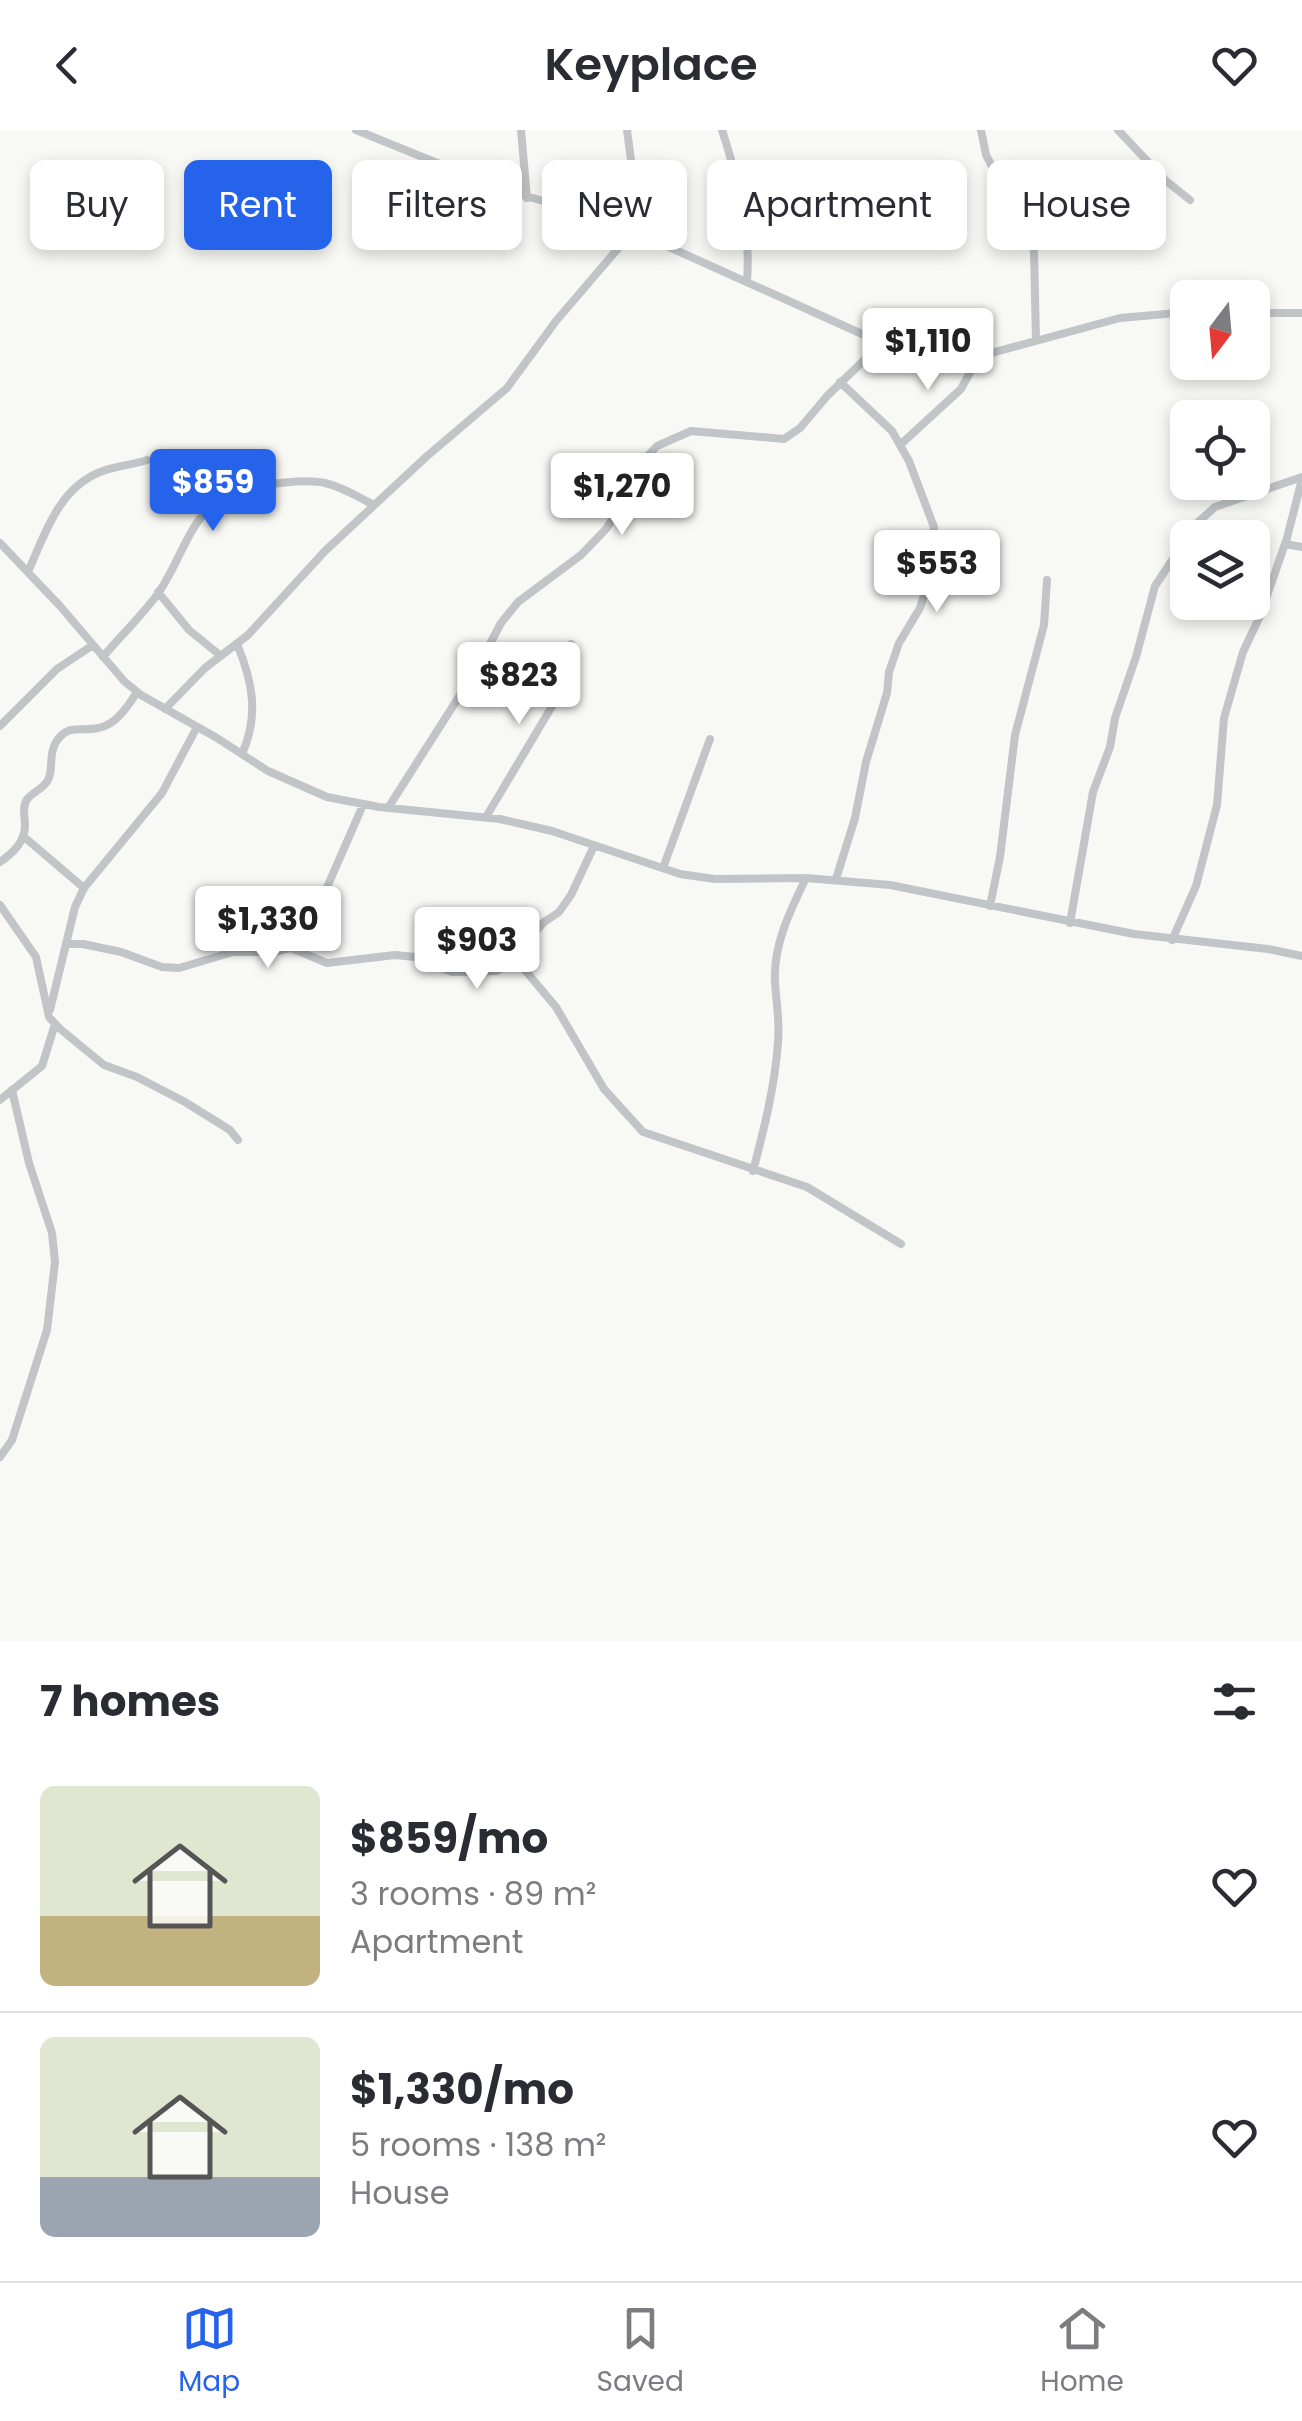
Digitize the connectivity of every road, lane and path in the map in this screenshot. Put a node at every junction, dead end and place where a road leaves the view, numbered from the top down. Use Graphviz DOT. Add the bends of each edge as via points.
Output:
graph roads {
  1 [pos="520,130"];
  2 [pos="627,130"];
  3 [pos="722,130"];
  4 [pos="981,130"];
  5 [pos="1118,130"];
  6 [pos="363,131"];
  7 [pos="631,160"];
  8 [pos="527,198"];
  9 [pos="1190,200"];
  10 [pos="542,203"];
  11 [pos="612,250"];
  12 [pos="677,250"];
  13 [pos="747,281"];
  14 [pos="1270,313"];
  15 [pos="1170,314"];
  16 [pos="1302,314"];
  17 [pos="1036,341"];
  18 [pos="882,343"];
  19 [pos="980,356"];
  20 [pos="840,382"];
  21 [pos="900,445"];
  22 [pos="147,460"];
  23 [pos="1302,478"];
  24 [pos="374,506"];
  25 [pos="0,543"];
  26 [pos="1285,544"];
  27 [pos="1302,547"];
  28 [pos="28,572"];
  29 [pos="1048,580"];
  30 [pos="158,592"];
  31 [pos="93,644"];
  32 [pos="237,644"];
  33 [pos="571,644"];
  34 [pos="103,656"];
  35 [pos="221,656"];
  36 [pos="137,692"];
  37 [pos="164,709"];
  38 [pos="0,726"];
  39 [pos="197,727"];
  40 [pos="710,740"];
  41 [pos="242,754"];
  42 [pos="363,805"];
  43 [pos="388,808"];
  44 [pos="486,816"];
  45 [pos="23,836"];
  46 [pos="594,846"];
  47 [pos="0,862"];
  48 [pos="663,868"];
  49 [pos="806,878"];
  50 [pos="836,879"];
  51 [pos="84,888"];
  52 [pos="0,905"];
  53 [pos="990,906"];
  54 [pos="1070,922"];
  55 [pos="1172,940"];
  56 [pos="67,944"];
  57 [pos="291,948"];
  58 [pos="1302,956"];
  59 [pos="514,957"];
  60 [pos="48,1014"];
  61 [pos="56,1024"];
  62 [pos="12,1090"];
  63 [pos="0,1100"];
  64 [pos="238,1140"];
  65 [pos="753,1171"];
  66 [pos="901,1244"];
  67 [pos="1,1455"];
  1 -- 8 [label="street"];
  2 -- 7 [label="street"];
  3 -- 13 [label="street" via="747,230"];
  4 -- 17 [label="street" via="986,155 1034,252"];
  5 -- 9 [label="street"];
  6 -- 8 [label="street"];
  8 -- 10 [label="street"];
  11 -- 24 [label="street" via="508,388"];
  12 -- 13 [label="street"];
  13 -- 18 [label="street"];
  14 -- 16 [label="street"];
  15 -- 17 [label="street" via="1120,318"];
  17 -- 19 [label="street"];
  18 -- 19 [label="street" via="940,359"];
  18 -- 20 [label="street"];
  19 -- 21 [label="street" via="960,389"];
  20 -- 21 [label="street"];
  20 -- 43 [label="street" via="784,439 691,431 657,446 640,463 606,528 501,623"];
  21 -- 50 [label="street" via="934,527 930,577 889,672"];
  22 -- 28 [label="street" via="76,486 59,504"];
  23 -- 26 [label="street"];
  23 -- 54 [label="street" via="1215,507 1155,586 1093,792"];
  24 -- 30 [label="street" via="344,489 303,481 217,502 194,527"];
  24 -- 32 [label="street"];
  25 -- 28 [label="street"];
  26 -- 27 [label="street"];
  26 -- 55 [label="street" via="1224,718 1217,805 1196,886"];
  28 -- 31 [label="street"];
  29 -- 53 [label="street" via="1015,735"];
  30 -- 34 [label="street"];
  30 -- 35 [label="street"];
  31 -- 34 [label="street"];
  31 -- 38 [label="street"];
  32 -- 35 [label="street"];
  32 -- 41 [label="street" via="254,708"];
  33 -- 44 [label="street" via="554,703"];
  34 -- 36 [label="street"];
  35 -- 37 [label="street"];
  36 -- 37 [label="street"];
  36 -- 45 [label="street" via="115,720 59,738 50,755 50,778 24,806"];
  37 -- 39 [label="street"];
  39 -- 41 [label="street"];
  39 -- 51 [label="street" via="162,794"];
  40 -- 48 [label="street"];
  41 -- 42 [label="street" via="292,784"];
  42 -- 43 [label="street"];
  42 -- 57 [label="street" via="314,917"];
  43 -- 44 [label="street"];
  44 -- 46 [label="street"];
  45 -- 47 [label="street"];
  45 -- 51 [label="street"];
  46 -- 48 [label="street"];
  46 -- 59 [label="street" via="565,903"];
  48 -- 49 [label="street" via="715,879"];
  49 -- 50 [label="street"];
  49 -- 65 [label="street" via="777,958 778,1046"];
  50 -- 53 [label="street"];
  51 -- 56 [label="street"];
  52 -- 60 [label="street" via="42,970"];
  53 -- 54 [label="street"];
  54 -- 55 [label="street"];
  55 -- 58 [label="street"];
  56 -- 57 [label="street" via="179,968 233,952"];
  56 -- 60 [label="street"];
  57 -- 59 [label="street" via="326,964 394,955 452,972 496,971"];
  59 -- 65 [label="street" via="556,1006 604,1089 643,1132"];
  60 -- 61 [label="street"];
  61 -- 62 [label="street" via="42,1066"];
  61 -- 64 [label="street" via="104,1065 185,1102"];
  62 -- 63 [label="street"];
  62 -- 67 [label="street" via="55,1262 50,1316 12,1440"];
  65 -- 66 [label="street" via="807,1187"];
}
